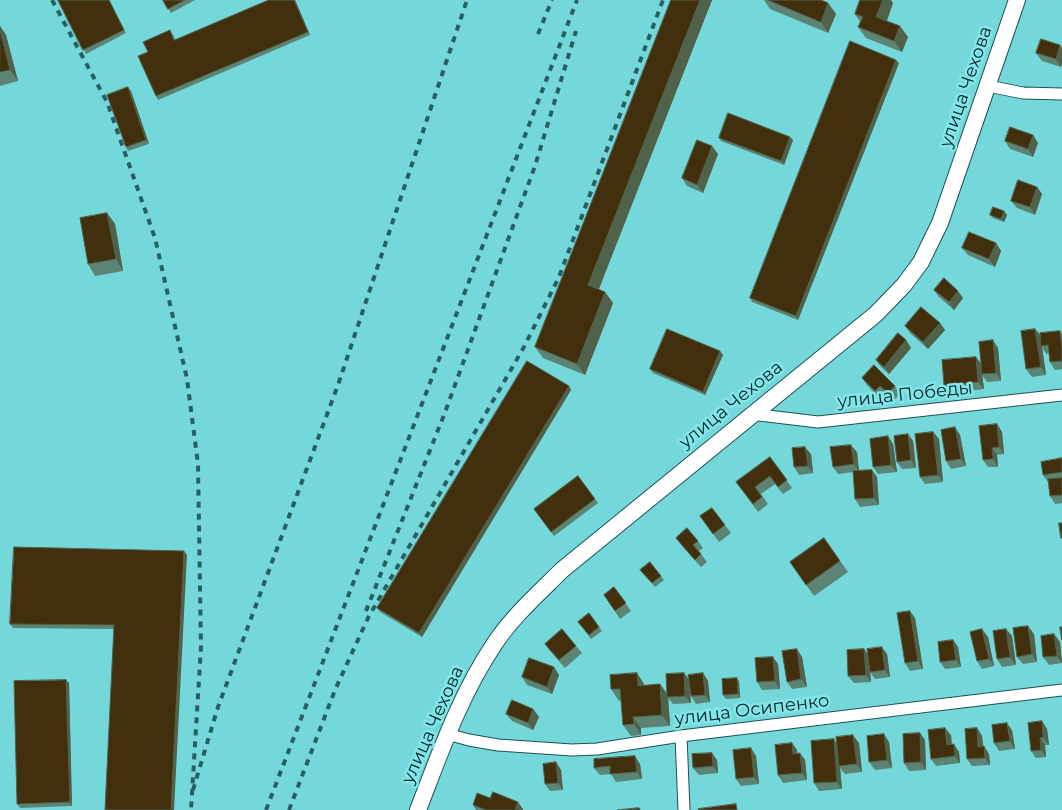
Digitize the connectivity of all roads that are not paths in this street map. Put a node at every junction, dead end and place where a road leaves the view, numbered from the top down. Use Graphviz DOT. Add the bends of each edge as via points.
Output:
graph roads {
  1 [pos="1017,0"];
  2 [pos="988,86"];
  3 [pos="1062,94"];
  4 [pos="1062,395"];
  5 [pos="751,414"];
  6 [pos="1062,690"];
  7 [pos="447,734"];
  8 [pos="681,736"];
  9 [pos="418,810"];
  10 [pos="684,810"];
  1 -- 2 [label="main road, улица Чехова"];
  2 -- 3 [label="street" via="1023,93"];
  2 -- 5 [label="main road, улица Чехова" via="940,223 921,262 876,314"];
  4 -- 5 [label="street, улица Победы" via="818,422"];
  5 -- 7 [label="main road, улица Чехова" via="562,570 527,604 491,649 468,686"];
  6 -- 8 [label="street, улица Осипенко"];
  7 -- 8 [label="street, улица Осипенко" via="498,745 572,750"];
  7 -- 9 [label="main road, улица Чехова"];
  8 -- 10 [label="street"];
}
